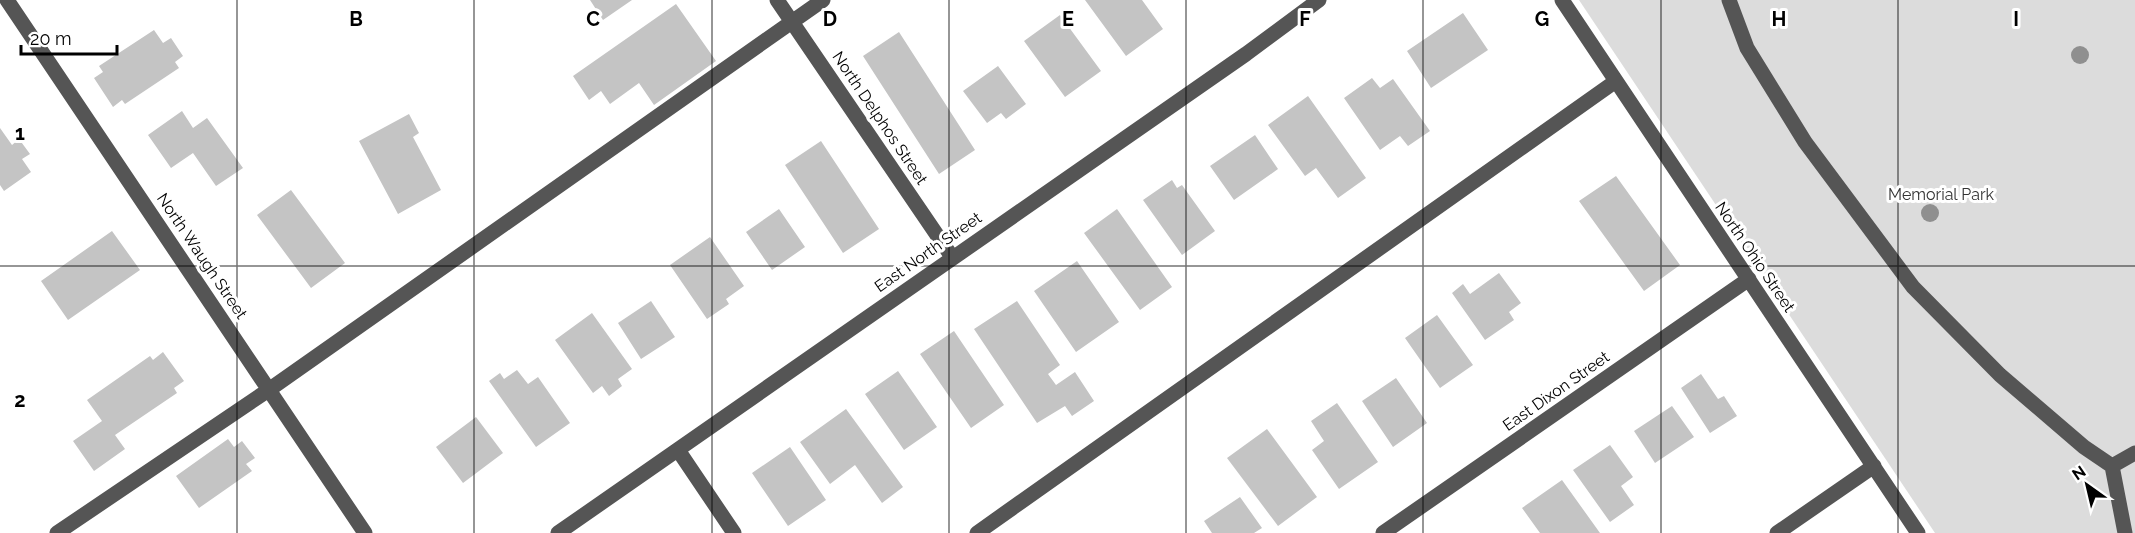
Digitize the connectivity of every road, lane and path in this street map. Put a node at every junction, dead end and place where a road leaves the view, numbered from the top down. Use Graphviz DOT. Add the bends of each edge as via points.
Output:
graph roads {
  1 [pos="7,0"];
  2 [pos="777,0"];
  3 [pos="823,0"];
  4 [pos="1319,0"];
  5 [pos="1562,0"];
  6 [pos="1729,0"];
  7 [pos="792,22"];
  8 [pos="1616,81"];
  9 [pos="952,257"];
  10 [pos="1749,279"];
  11 [pos="270,389"];
  12 [pos="678,450"];
  13 [pos="2135,453"];
  14 [pos="1874,466"];
  15 [pos="2112,466"];
  16 [pos="2126,532"];
  17 [pos="57,533"];
  18 [pos="365,533"];
  19 [pos="558,533"];
  20 [pos="734,533"];
  21 [pos="977,533"];
  22 [pos="1383,533"];
  23 [pos="1777,533"];
  24 [pos="1918,533"];
  1 -- 11 [label="street, North Waugh Street"];
  2 -- 7 [label="street, North Delphos Street"];
  3 -- 7 [label="street"];
  4 -- 9 [label="street, East North Street"];
  5 -- 8 [label="street, North Ohio Street"];
  6 -- 15 [label="street" via="1747,48 1805,142 1913,288 2000,375"];
  7 -- 9 [label="street, North Delphos Street"];
  7 -- 11 [label="street"];
  8 -- 10 [label="street, North Ohio Street"];
  8 -- 21 [label="street"];
  9 -- 12 [label="street, East North Street"];
  10 -- 14 [label="street, North Ohio Street"];
  10 -- 22 [label="street, East Dixon Street"];
  11 -- 17 [label="street"];
  11 -- 18 [label="street, North Waugh Street"];
  12 -- 19 [label="street, East North Street"];
  12 -- 20 [label="street"];
  13 -- 15 [label="street"];
  14 -- 23 [label="street"];
  14 -- 24 [label="street, North Ohio Street"];
  15 -- 16 [label="street"];
}
